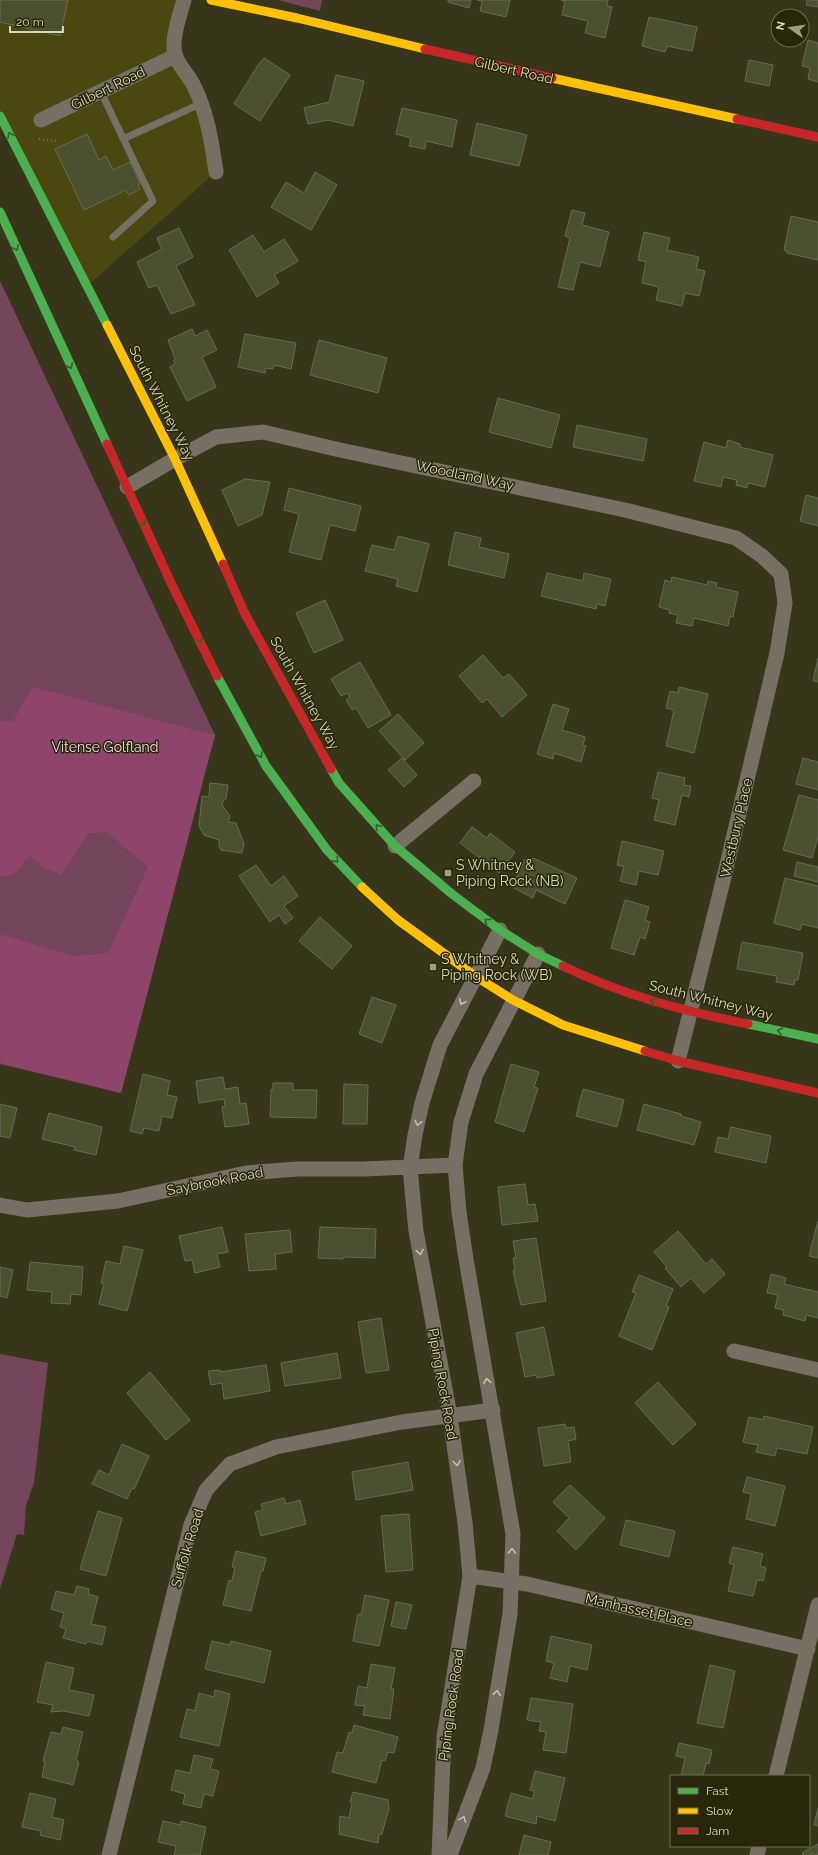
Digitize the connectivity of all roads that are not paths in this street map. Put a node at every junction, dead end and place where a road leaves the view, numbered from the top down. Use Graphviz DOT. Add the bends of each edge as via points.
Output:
graph roads {
  1 [pos="184,0"];
  2 [pos="210,0"];
  3 [pos="175,56"];
  4 [pos="101,92"];
  5 [pos="200,104"];
  6 [pos="0,116"];
  7 [pos="41,120"];
  8 [pos="818,137"];
  9 [pos="123,139"];
  10 [pos="216,172"];
  11 [pos="0,212"];
  12 [pos="113,237"];
  13 [pos="175,459"];
  14 [pos="127,487"];
  15 [pos="784,594"];
  16 [pos="474,781"];
  17 [pos="395,846"];
  18 [pos="500,930"];
  19 [pos="538,954"];
  20 [pos="475,976"];
  21 [pos="513,1000"];
  22 [pos="691,1012"];
  23 [pos="818,1039"];
  24 [pos="678,1061"];
  25 [pos="818,1093"];
  26 [pos="455,1165"];
  27 [pos="410,1168"];
  28 [pos="0,1205"];
  29 [pos="734,1351"];
  30 [pos="818,1370"];
  31 [pos="493,1410"];
  32 [pos="450,1416"];
  33 [pos="470,1576"];
  34 [pos="512,1582"];
  35 [pos="818,1605"];
  36 [pos="808,1649"];
  37 [pos="776,1775"];
  38 [pos="109,1855"];
  39 [pos="439,1855"];
  40 [pos="450,1855"];
  1 -- 3 [label="street" via="174,45"];
  2 -- 8 [label="main road, Gilbert Road"];
  3 -- 4 [label="street, Gilbert Road"];
  3 -- 5 [label="street" via="194,86"];
  4 -- 7 [label="street, Gilbert Road"];
  4 -- 9 [label="lane"];
  5 -- 9 [label="lane"];
  5 -- 10 [label="street" via="211,139"];
  13 -- 6 [label="main road, South Whitney Way, one-way"];
  9 -- 12 [label="lane" via="153,201"];
  11 -- 14 [label="main road, one-way"];
  13 -- 14 [label="street, Woodland Way"];
  13 -- 15 [label="street, Woodland Way" via="216,437 263,432 618,508 736,538 762,556 781,574"];
  17 -- 13 [label="main road, South Whitney Way, one-way" via="339,783 287,692 245,614"];
  14 -- 20 [label="main road, one-way" via="172,585 232,705 266,766 327,850 358,884 398,920"];
  15 -- 22 [label="street, Westbury Place" via="785,603 777,653"];
  16 -- 17 [label="street"];
  18 -- 17 [label="main road, South Whitney Way, one-way"];
  18 -- 19 [label="main road, South Whitney Way"];
  18 -- 20 [label="street, Piping Rock Road"];
  19 -- 21 [label="street"];
  22 -- 19 [label="main road, South Whitney Way, one-way" via="639,997"];
  20 -- 21 [label="main road"];
  20 -- 27 [label="street, Piping Rock Road, one-way" via="440,1045 422,1103"];
  21 -- 24 [label="main road" via="563,1025"];
  21 -- 26 [label="street" via="476,1074 461,1122"];
  23 -- 22 [label="main road, South Whitney Way, one-way"];
  22 -- 24 [label="street, Westbury Place"];
  24 -- 25 [label="main road"];
  26 -- 27 [label="street, Saybrook Road"];
  31 -- 26 [label="street, one-way" via="465,1252"];
  27 -- 28 [label="street, Saybrook Road" via="297,1169 246,1173 118,1201 27,1210"];
  27 -- 32 [label="street, Piping Rock Road, one-way" via="416,1231"];
  29 -- 30 [label="street"];
  31 -- 32 [label="street, Suffolk Road"];
  34 -- 31 [label="street, one-way" via="513,1534"];
  32 -- 33 [label="street, Piping Rock Road, one-way"];
  32 -- 38 [label="street, Suffolk Road" via="402,1422 276,1447 230,1464 206,1490 189,1533"];
  33 -- 34 [label="street, Manhasset Place"];
  33 -- 39 [label="street, Piping Rock Road" via="444,1737"];
  34 -- 36 [label="street, Manhasset Place"];
  40 -- 34 [label="street, one-way" via="484,1760 491,1730 510,1614"];
  35 -- 36 [label="street"];
  36 -- 37 [label="street"];
}
